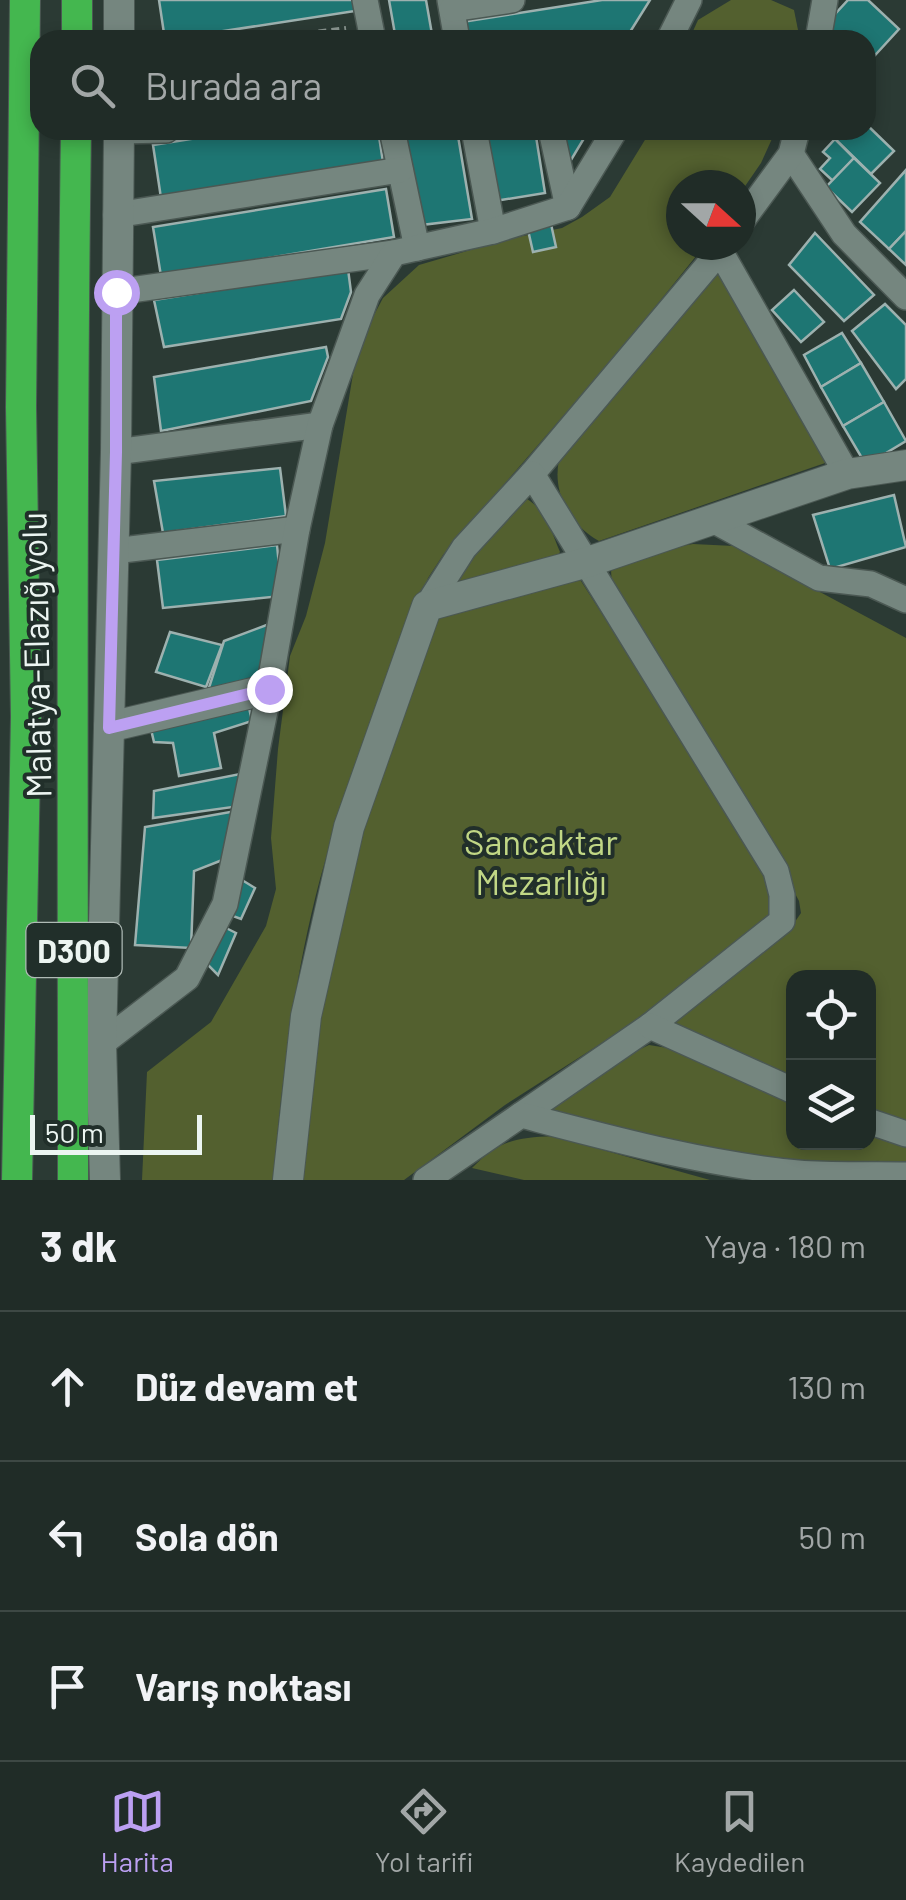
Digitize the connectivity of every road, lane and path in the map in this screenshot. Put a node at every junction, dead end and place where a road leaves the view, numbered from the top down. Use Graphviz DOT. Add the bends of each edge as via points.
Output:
graph roads {
  1 [pos="25,0"];
  2 [pos="78,0"];
  3 [pos="119,0"];
  4 [pos="512,0"];
  5 [pos="689,0"];
  6 [pos="824,0"];
  7 [pos="451,4"];
  8 [pos="369,21"];
  9 [pos="77,30"];
  10 [pos="119,30"];
  11 [pos="315,30"];
  12 [pos="455,30"];
  13 [pos="673,30"];
  14 [pos="820,30"];
  15 [pos="76,140"];
  16 [pos="119,140"];
  17 [pos="394,140"];
  18 [pos="476,140"];
  19 [pos="553,140"];
  20 [pos="609,140"];
  21 [pos="794,142"];
  22 [pos="400,170"];
  23 [pos="756,199"];
  24 [pos="568,206"];
  25 [pos="116,215"];
  26 [pos="492,231"];
  27 [pos="406,250"];
  28 [pos="712,260"];
  29 [pos="729,260"];
  30 [pos="116,292"];
  31 [pos="906,297"];
  32 [pos="320,425"];
  33 [pos="116,452"];
  34 [pos="906,465"];
  35 [pos="532,474"];
  36 [pos="848,474"];
  37 [pos="713,520"];
  38 [pos="297,528"];
  39 [pos="114,551"];
  40 [pos="588,562"];
  41 [pos="906,600"];
  42 [pos="426,606"];
  43 [pos="112,645"];
  44 [pos="269,689"];
  45 [pos="109,728"];
  46 [pos="74,766"];
  47 [pos="650,1026"];
  48 [pos="101,1043"];
  49 [pos="73,1066"];
  50 [pos="786,1087"];
  51 [pos="521,1115"];
  52 [pos="876,1124"];
  53 [pos="906,1134"];
  54 [pos="906,1175"];
  55 [pos="17,1180"];
  56 [pos="73,1180"];
  57 [pos="105,1180"];
  58 [pos="288,1180"];
  59 [pos="426,1180"];
  1 -- 55 [label="highway, D300" via="26,717"];
  2 -- 9 [label="highway"];
  3 -- 10 [label="main road"];
  4 -- 7 [label="street"];
  5 -- 13 [label="street"];
  6 -- 14 [label="street"];
  7 -- 12 [label="street"];
  8 -- 11 [label="path"];
  15 -- 46 [label="highway, Malatya-Elazığ yolu / D300"];
  16 -- 25 [label="main road"];
  17 -- 22 [label="street"];
  18 -- 26 [label="street"];
  19 -- 24 [label="street"];
  20 -- 24 [label="street"];
  21 -- 23 [label="street"];
  21 -- 31 [label="street" via="844,234"];
  22 -- 25 [label="street"];
  22 -- 27 [label="street"];
  24 -- 26 [label="street"];
  25 -- 30 [label="main road"];
  26 -- 27 [label="street"];
  27 -- 30 [label="street"];
  27 -- 32 [label="street" via="367,295"];
  28 -- 35 [label="street"];
  29 -- 36 [label="street"];
  30 -- 33 [label="main road"];
  32 -- 33 [label="street"];
  32 -- 38 [label="street"];
  33 -- 39 [label="main road"];
  34 -- 36 [label="main road"];
  35 -- 40 [label="street"];
  35 -- 42 [label="street" via="464,548"];
  36 -- 37 [label="main road"];
  37 -- 40 [label="main road"];
  37 -- 41 [label="street" via="820,578 871,584"];
  38 -- 39 [label="street"];
  38 -- 44 [label="street"];
  39 -- 43 [label="main road"];
  40 -- 42 [label="main road"];
  40 -- 47 [label="street" via="776,871 782,895 782,921"];
  42 -- 58 [label="main road" via="349,827 306,1016"];
  43 -- 45 [label="main road"];
  43 -- 46 [label="main road"];
  44 -- 45 [label="main road"];
  44 -- 48 [label="street" via="225,904 186,978"];
  45 -- 48 [label="main road"];
  46 -- 49 [label="highway, Malatya-Elazığ yolu / D300"];
  47 -- 50 [label="street"];
  47 -- 51 [label="street"];
  48 -- 49 [label="street"];
  48 -- 57 [label="main road"];
  49 -- 56 [label="highway, Malatya-Elazığ yolu / D300"];
  51 -- 54 [label="street" via="726,1164 801,1174"];
  51 -- 59 [label="street"];
  52 -- 53 [label="street"];
}
